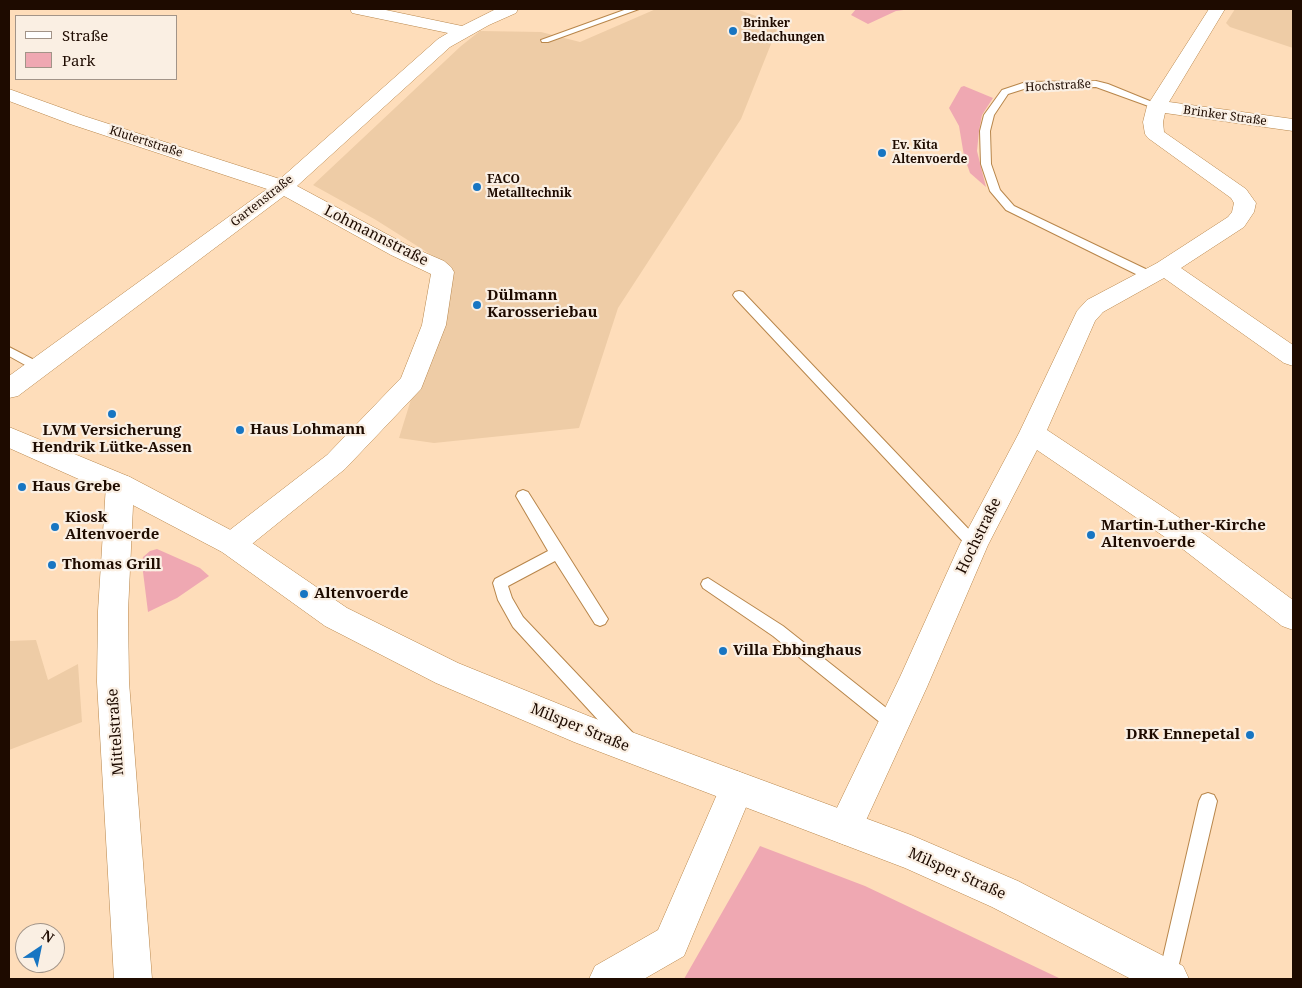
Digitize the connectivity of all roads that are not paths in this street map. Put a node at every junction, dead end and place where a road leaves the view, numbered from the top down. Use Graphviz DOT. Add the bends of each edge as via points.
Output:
graph roads {
  1 [pos="358,9"];
  2 [pos="510,9"];
  3 [pos="636,9"];
  4 [pos="1217,9"];
  5 [pos="462,31"];
  6 [pos="545,40"];
  7 [pos="9,95"];
  8 [pos="1157,106"];
  9 [pos="1293,125"];
  10 [pos="283,187"];
  11 [pos="1158,272"];
  12 [pos="739,295"];
  13 [pos="9,351"];
  14 [pos="1293,357"];
  15 [pos="38,367"];
  16 [pos="9,389"];
  17 [pos="1032,433"];
  18 [pos="9,437"];
  19 [pos="120,485"];
  20 [pos="523,496"];
  21 [pos="232,544"];
  22 [pos="974,544"];
  23 [pos="557,553"];
  24 [pos="708,584"];
  25 [pos="1293,617"];
  26 [pos="600,619"];
  27 [pos="893,723"];
  28 [pos="638,751"];
  29 [pos="737,788"];
  30 [pos="1208,801"];
  31 [pos="845,828"];
  32 [pos="1169,978"];
  33 [pos="133,979"];
  34 [pos="608,979"];
  1 -- 5 [label="street"];
  2 -- 5 [label="street, Gartenstraße"];
  3 -- 6 [label="lane"];
  4 -- 8 [label="street"];
  5 -- 10 [label="street, Gartenstraße" via="433,52"];
  7 -- 10 [label="street, Klutertstraße"];
  8 -- 9 [label="street, Brinker Straße"];
  8 -- 11 [label="street, Hochstraße" via="1153,122 1156,134 1239,194 1245,204 1236,222"];
  8 -- 11 [label="lane, Hochstraße" via="1096,84 1026,85 1005,92 989,115 985,131 986,164 994,190 1010,208"];
  10 -- 15 [label="street, Gartenstraße"];
  10 -- 21 [label="street, Lohmannstraße" via="399,250 436,266 443,272 443,281 434,325 412,383 336,462"];
  11 -- 14 [label="street"];
  11 -- 17 [label="street, Hochstraße" via="1095,306 1084,317"];
  12 -- 22 [label="lane"];
  13 -- 15 [label="lane"];
  15 -- 16 [label="street, Gartenstraße"];
  17 -- 22 [label="street, Hochstraße"];
  17 -- 25 [label="street" via="1194,542"];
  18 -- 19 [label="street, Milsper Straße"];
  19 -- 21 [label="street, Milsper Straße"];
  19 -- 33 [label="street, Mittelstraße" via="113,611 113,682"];
  20 -- 23 [label="lane"];
  21 -- 28 [label="street, Milsper Straße" via="336,617 447,673"];
  22 -- 27 [label="street, Hochstraße"];
  23 -- 26 [label="lane"];
  23 -- 28 [label="lane" via="500,583 505,600 518,622"];
  24 -- 27 [label="lane" via="778,631"];
  27 -- 31 [label="street, Hochstraße"];
  28 -- 29 [label="street, Milsper Straße"];
  29 -- 31 [label="street, Milsper Straße"];
  29 -- 34 [label="street" via="671,943"];
  30 -- 32 [label="lane"];
  31 -- 32 [label="street, Milsper Straße" via="1004,894"];
}
